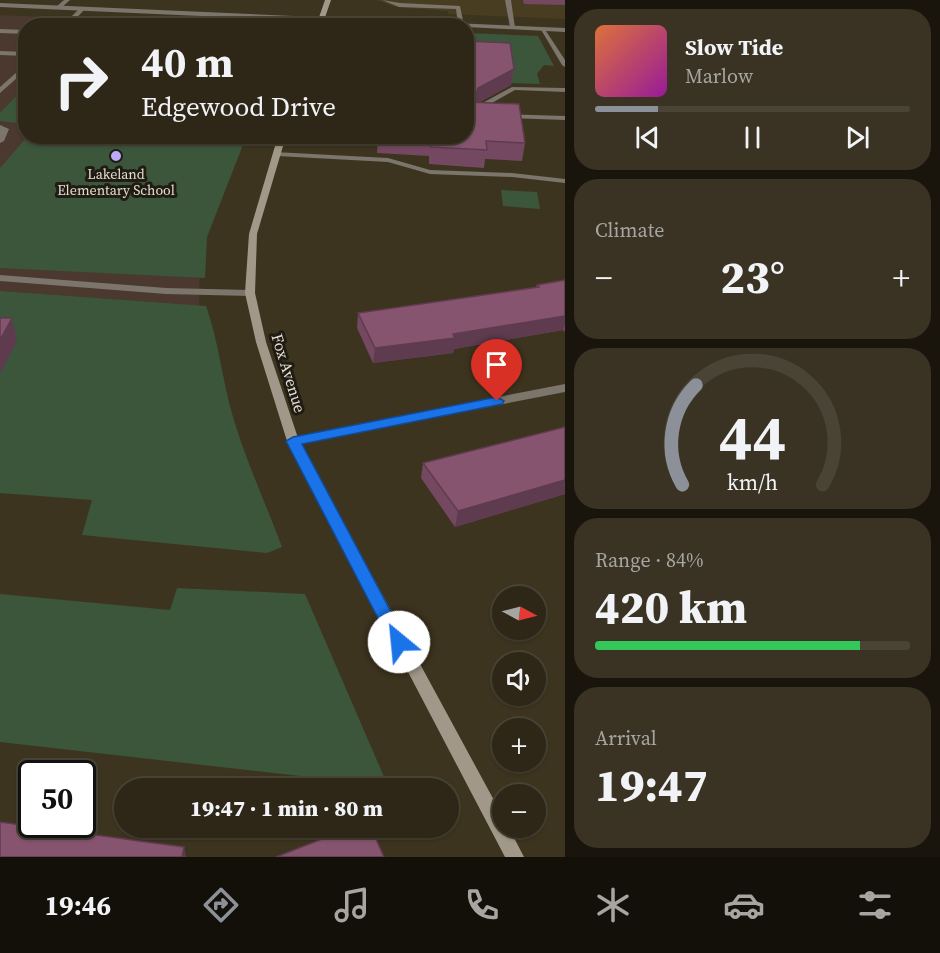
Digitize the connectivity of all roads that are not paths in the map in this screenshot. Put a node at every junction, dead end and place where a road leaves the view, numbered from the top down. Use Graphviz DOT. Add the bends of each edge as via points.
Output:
graph roads {
  1 [pos="68,0"];
  2 [pos="327,0"];
  3 [pos="385,0"];
  4 [pos="508,0"];
  5 [pos="420,3"];
  6 [pos="0,5"];
  7 [pos="58,8"];
  8 [pos="82,9"];
  9 [pos="74,18"];
  10 [pos="247,18"];
  11 [pos="321,18"];
  12 [pos="460,18"];
  13 [pos="474,26"];
  14 [pos="513,27"];
  15 [pos="542,29"];
  16 [pos="565,30"];
  17 [pos="0,31"];
  18 [pos="18,32"];
  19 [pos="0,53"];
  20 [pos="18,54"];
  21 [pos="565,65"];
  22 [pos="18,74"];
  23 [pos="565,90"];
  24 [pos="0,91"];
  25 [pos="474,115"];
  26 [pos="478,115"];
  27 [pos="489,116"];
  28 [pos="500,116"];
  29 [pos="565,118"];
  30 [pos="0,127"];
  31 [pos="0,141"];
  32 [pos="280,144"];
  33 [pos="277,154"];
  34 [pos="565,181"];
  35 [pos="0,278"];
  36 [pos="250,293"];
  37 [pos="565,388"];
  38 [pos="293,441"];
  39 [pos="515,857"];
  1 -- 7 [label="street"];
  2 -- 11 [label="main road"];
  3 -- 5 [label="street" via="399,5"];
  4 -- 14 [label="street"];
  5 -- 12 [label="street" via="458,8"];
  6 -- 7 [label="street"];
  7 -- 8 [label="street"];
  8 -- 9 [label="street"];
  8 -- 10 [label="street"];
  13 -- 14 [label="street"];
  14 -- 15 [label="street"];
  15 -- 16 [label="street"];
  15 -- 21 [label="street"];
  17 -- 18 [label="street"];
  19 -- 20 [label="street"];
  22 -- 24 [label="street"];
  23 -- 26 [label="street" via="514,88 479,107"];
  25 -- 26 [label="street"];
  26 -- 27 [label="street"];
  28 -- 29 [label="street"];
  30 -- 31 [label="street" via="5,129"];
  32 -- 33 [label="main road, Fox Avenue"];
  33 -- 34 [label="street" via="388,160 430,172"];
  33 -- 36 [label="main road, Fox Avenue" via="253,234"];
  35 -- 36 [label="street" via="166,291"];
  36 -- 38 [label="main road, Fox Avenue" via="261,342"];
  37 -- 38 [label="street"];
  38 -- 39 [label="main road, Fox Avenue"];
}
